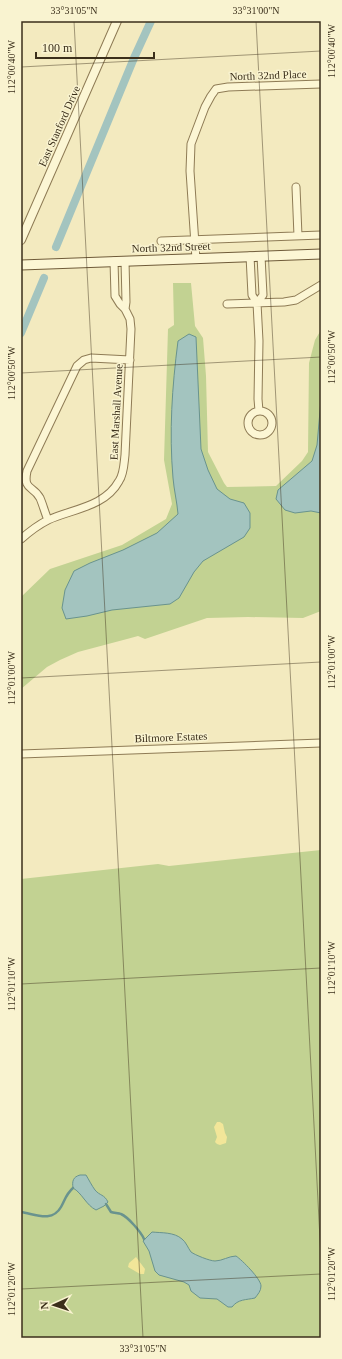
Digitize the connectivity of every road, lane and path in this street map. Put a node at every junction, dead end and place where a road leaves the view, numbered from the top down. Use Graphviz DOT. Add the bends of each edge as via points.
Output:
graph roads {
  1 [pos="117,21"];
  2 [pos="321,84"];
  3 [pos="296,187"];
  4 [pos="321,235"];
  5 [pos="298,236"];
  6 [pos="21,240"];
  7 [pos="195,240"];
  8 [pos="161,241"];
  9 [pos="321,254"];
  10 [pos="250,256"];
  11 [pos="261,256"];
  12 [pos="196,259"];
  13 [pos="125,261"];
  14 [pos="114,262"];
  15 [pos="21,265"];
  16 [pos="252,285"];
  17 [pos="262,285"];
  18 [pos="321,285"];
  19 [pos="257,303"];
  20 [pos="227,304"];
  21 [pos="125,309"];
  22 [pos="130,360"];
  23 [pos="259,411"];
  24 [pos="48,520"];
  25 [pos="21,539"];
  26 [pos="321,743"];
  27 [pos="21,754"];
  1 -- 6 [label="street, East Stanford Drive"];
  2 -- 7 [label="street, North 32nd Place" via="216,89 205,107 191,144 190,171"];
  3 -- 5 [label="street"];
  4 -- 5 [label="street, North 32nd Street"];
  5 -- 7 [label="street, North 32nd Street"];
  7 -- 8 [label="street, North 32nd Street"];
  7 -- 12 [label="street"];
  9 -- 11 [label="main road, North 32nd Street"];
  10 -- 11 [label="main road, North 32nd Street"];
  10 -- 12 [label="main road, North 32nd Street"];
  10 -- 16 [label="street"];
  11 -- 17 [label="street"];
  12 -- 13 [label="main road, North 32nd Street"];
  13 -- 14 [label="main road, North 32nd Street"];
  13 -- 21 [label="street, East Marshall Avenue"];
  14 -- 15 [label="main road, North 32nd Street"];
  14 -- 21 [label="street, East Marshall Avenue" via="115,296"];
  16 -- 17 [label="street"];
  16 -- 19 [label="street" via="252,296"];
  17 -- 19 [label="street" via="263,295"];
  18 -- 19 [label="street" via="296,300"];
  19 -- 20 [label="street"];
  19 -- 23 [label="street"];
  21 -- 22 [label="street, East Marshall Avenue" via="132,329"];
  22 -- 24 [label="street, East Marshall Avenue" via="126,455 120,481 110,494 99,502"];
  22 -- 24 [label="street" via="91,358 77,366 26,475 28,487 39,496"];
  24 -- 25 [label="street, East Marshall Avenue"];
  26 -- 27 [label="street, Biltmore Estates"];
}
